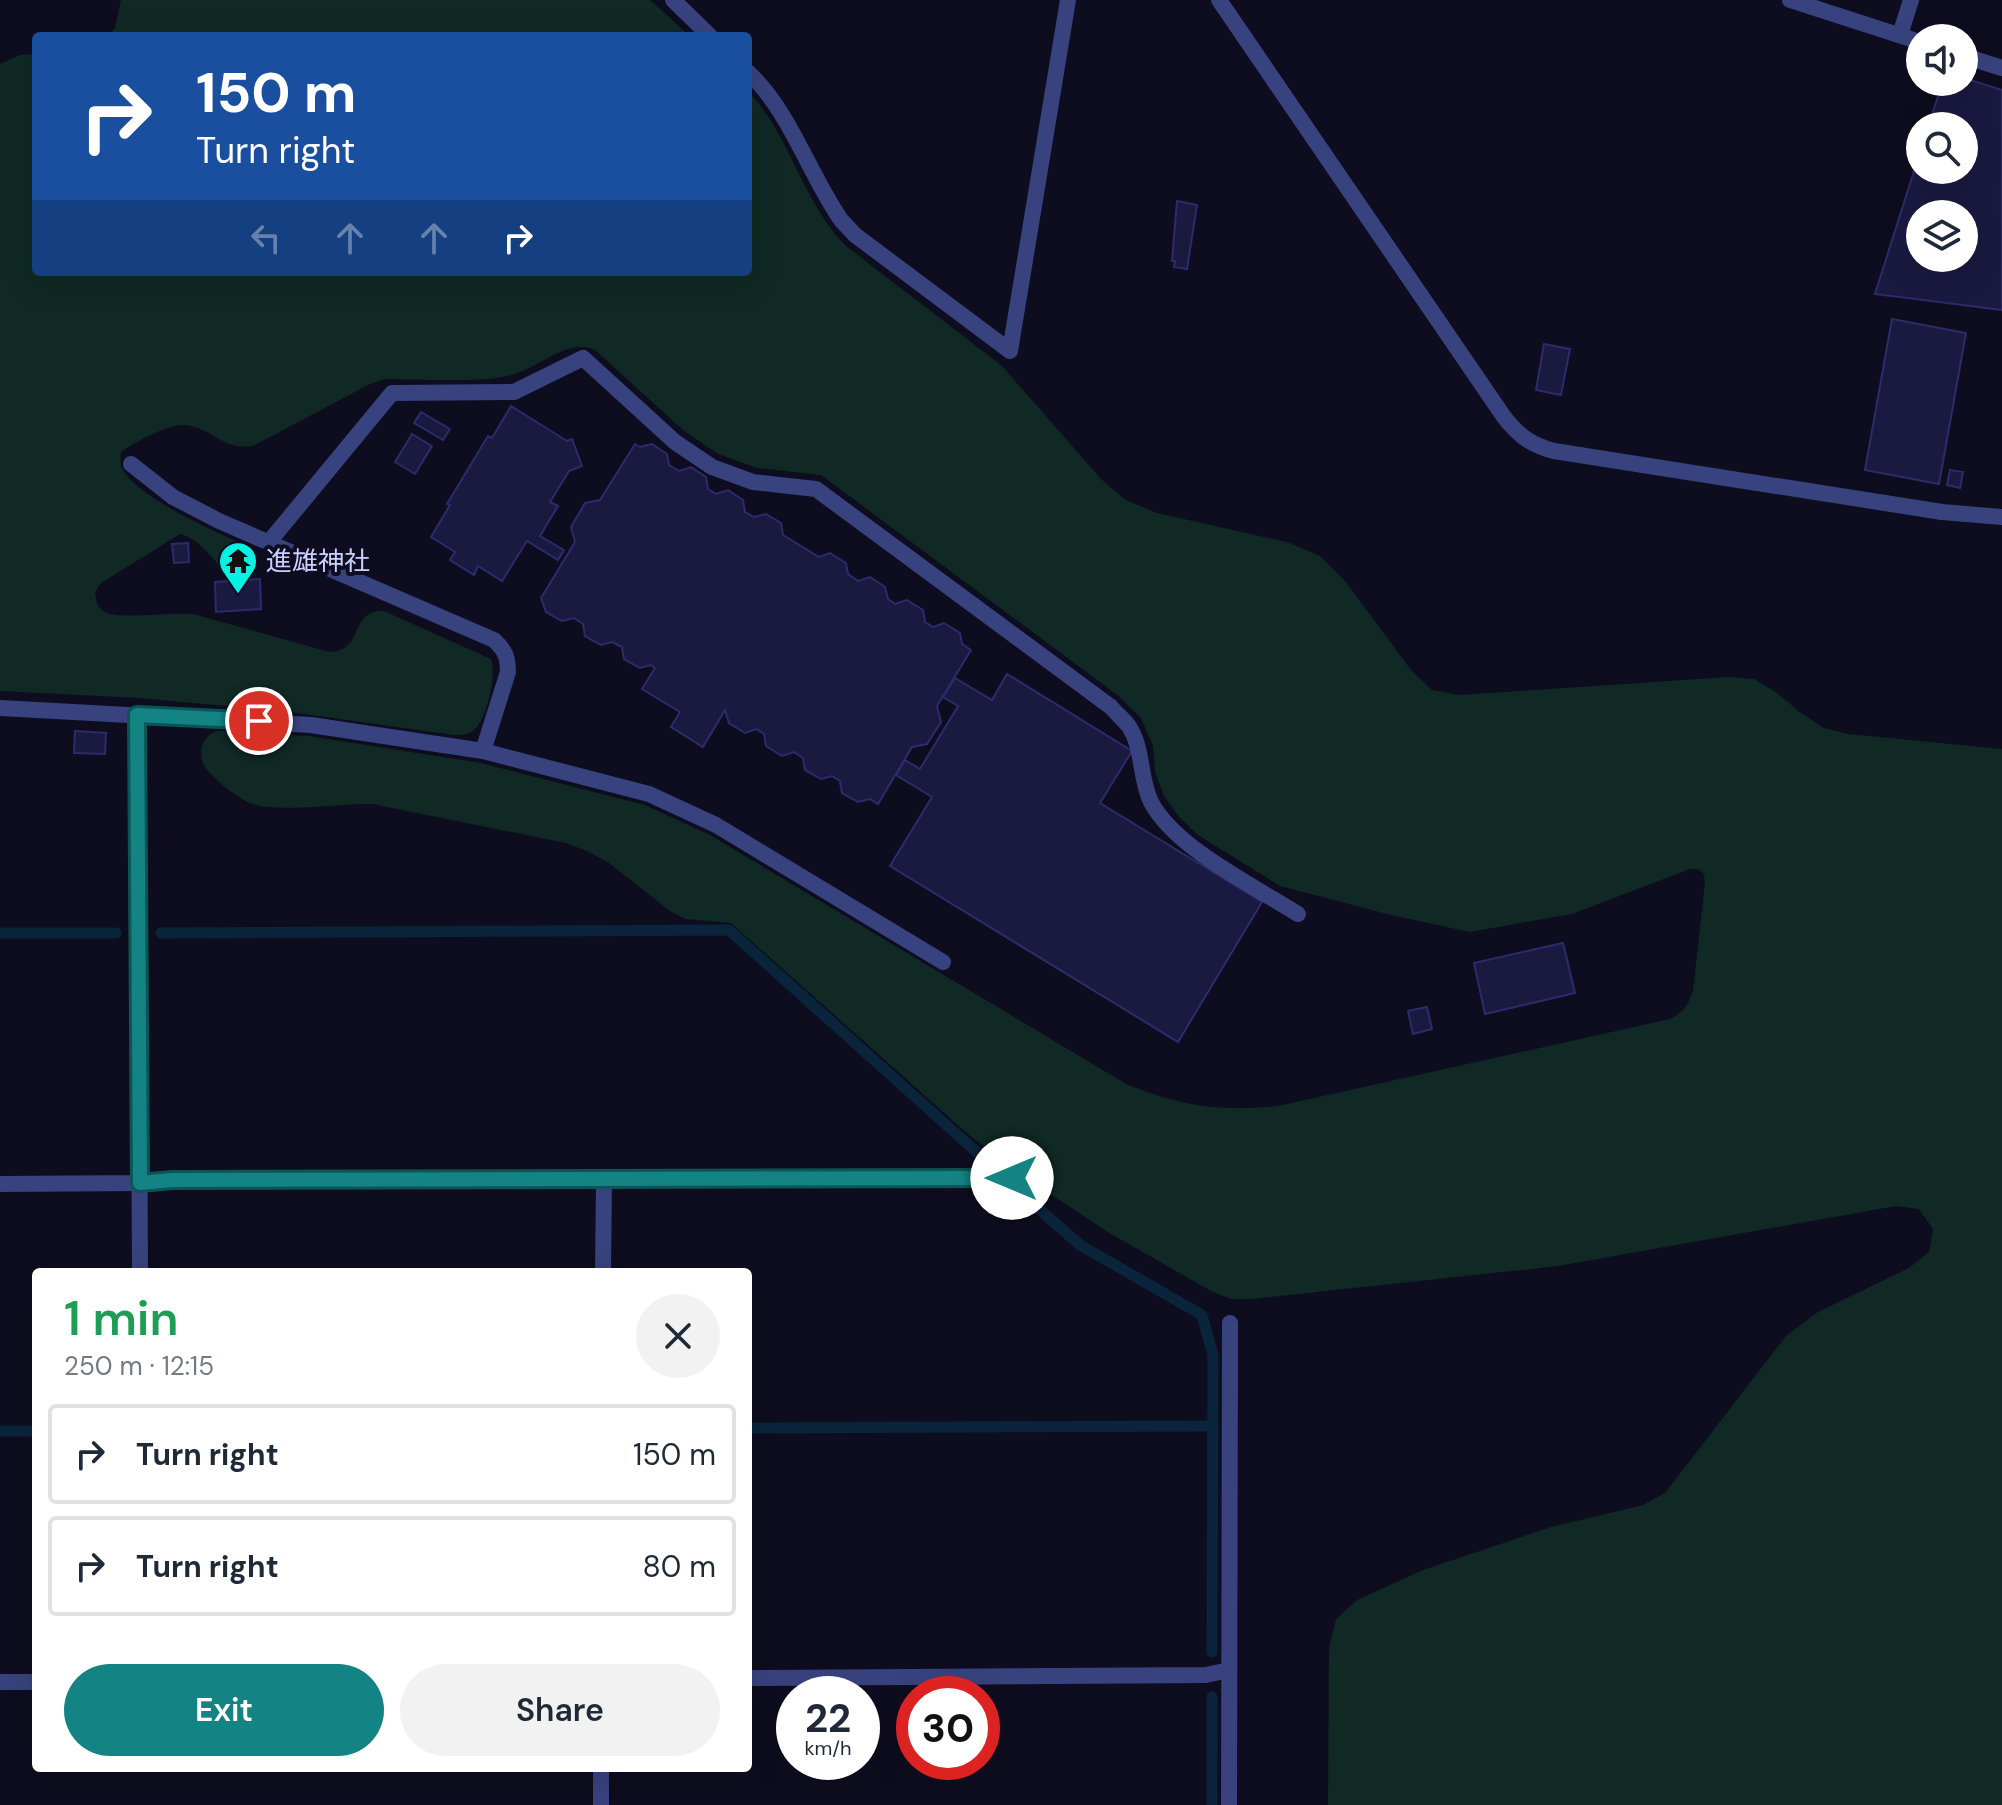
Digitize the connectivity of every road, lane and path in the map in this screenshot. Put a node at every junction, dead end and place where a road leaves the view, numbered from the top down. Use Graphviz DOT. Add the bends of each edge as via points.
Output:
graph roads {
  1 [pos="673,0"];
  2 [pos="1068,0"];
  3 [pos="1219,0"];
  4 [pos="1790,0"];
  5 [pos="1911,0"];
  6 [pos="706,32"];
  7 [pos="1900,35"];
  8 [pos="1906,37"];
  9 [pos="1978,60"];
  10 [pos="2002,68"];
  11 [pos="752,76"];
  12 [pos="131,464"];
  13 [pos="2002,517"];
  14 [pos="269,542"];
  15 [pos="0,708"];
  16 [pos="137,715"];
  17 [pos="483,751"];
  18 [pos="1298,914"];
  19 [pos="943,962"];
  20 [pos="1012,1178"];
  21 [pos="604,1179"];
  22 [pos="140,1183"];
  23 [pos="0,1184"];
  24 [pos="140,1268"];
  25 [pos="603,1268"];
  26 [pos="1230,1323"];
  27 [pos="1229,1670"];
  28 [pos="752,1678"];
  29 [pos="0,1682"];
  30 [pos="32,1682"];
  31 [pos="601,1772"];
  32 [pos="601,1805"];
  33 [pos="1229,1805"];
  1 -- 6 [label="street"];
  2 -- 11 [label="street" via="1010,351 855,235 830,204 781,111"];
  3 -- 13 [label="street" via="1504,417 1534,446 1942,512"];
  4 -- 7 [label="street"];
  5 -- 7 [label="street"];
  7 -- 8 [label="street"];
  9 -- 10 [label="street"];
  12 -- 14 [label="street" via="173,497"];
  14 -- 17 [label="street" via="503,648 508,672"];
  14 -- 18 [label="street" via="392,393 514,392 583,358 675,442 712,467 753,482 816,489 1111,707 1129,726 1151,802 1168,827"];
  15 -- 16 [label="street"];
  16 -- 17 [label="street" via="311,725"];
  16 -- 22 [label="street"];
  17 -- 19 [label="street" via="614,784 683,808"];
  20 -- 21 [label="street"];
  21 -- 22 [label="street"];
  21 -- 25 [label="street"];
  22 -- 23 [label="street"];
  22 -- 24 [label="street"];
  26 -- 27 [label="street"];
  27 -- 28 [label="street" via="1206,1675"];
  27 -- 33 [label="street"];
  29 -- 30 [label="street"];
  31 -- 32 [label="street"];
}
